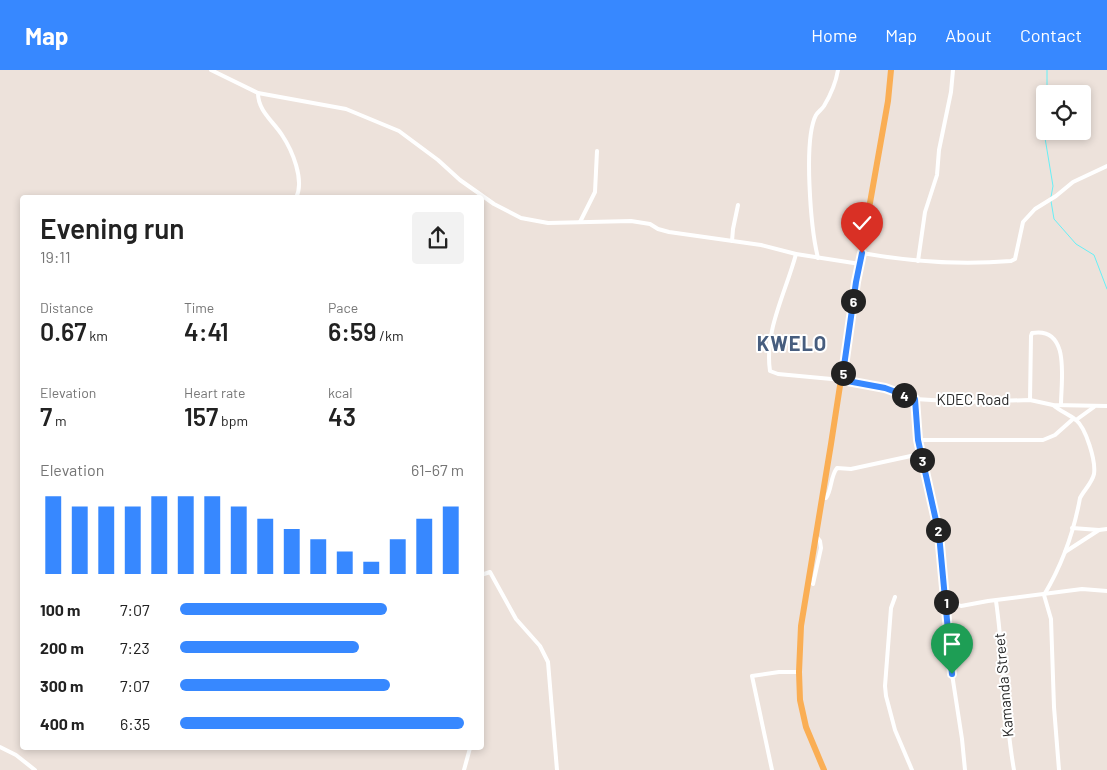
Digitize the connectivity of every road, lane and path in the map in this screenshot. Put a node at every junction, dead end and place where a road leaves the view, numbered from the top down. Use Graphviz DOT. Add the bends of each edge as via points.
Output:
graph roads {
  1 [pos="210,70"];
  2 [pos="838,70"];
  3 [pos="890,70"];
  4 [pos="953,70"];
  5 [pos="258,92"];
  6 [pos="597,151"];
  7 [pos="1107,166"];
  8 [pos="297,195"];
  9 [pos="481,195"];
  10 [pos="484,197"];
  11 [pos="738,205"];
  12 [pos="580,222"];
  13 [pos="732,241"];
  14 [pos="862,253"];
  15 [pos="796,254"];
  16 [pos="818,258"];
  17 [pos="918,260"];
  18 [pos="860,264"];
  19 [pos="842,380"];
  20 [pos="915,399"];
  21 [pos="1030,400"];
  22 [pos="1053,404"];
  23 [pos="1061,404"];
  24 [pos="1107,406"];
  25 [pos="1094,407"];
  26 [pos="1075,419"];
  27 [pos="918,440"];
  28 [pos="920,454"];
  29 [pos="822,498"];
  30 [pos="1072,528"];
  31 [pos="1107,529"];
  32 [pos="1099,530"];
  33 [pos="816,536"];
  34 [pos="1065,552"];
  35 [pos="484,574"];
  36 [pos="814,584"];
  37 [pos="945,590"];
  38 [pos="1107,591"];
  39 [pos="1044,594"];
  40 [pos="895,597"];
  41 [pos="996,601"];
  42 [pos="799,672"];
  43 [pos="0,748"];
  44 [pos="469,750"];
  45 [pos="35,770"];
  46 [pos="464,770"];
  47 [pos="557,770"];
  48 [pos="772,770"];
  49 [pos="824,770"];
  50 [pos="912,770"];
  51 [pos="965,770"];
  52 [pos="1014,770"];
  53 [pos="1059,770"];
  1 -- 5 [label="street"];
  2 -- 16 [label="street" via="824,106 816,115 808,164"];
  3 -- 14 [label="main road" via="888,101"];
  4 -- 17 [label="street" via="937,175 925,212"];
  5 -- 8 [label="street" via="260,106 283,135 295,164 299,188"];
  5 -- 9 [label="street" via="346,109 399,132"];
  6 -- 12 [label="street" via="595,192"];
  7 -- 17 [label="street" via="1073,182 1036,209 1023,222 1015,258 1011,261 970,264"];
  10 -- 12 [label="street" via="521,218 548,223"];
  11 -- 13 [label="street"];
  12 -- 13 [label="street" via="631,221 669,232"];
  13 -- 15 [label="street"];
  14 -- 17 [label="street"];
  14 -- 18 [label="main road"];
  15 -- 16 [label="street"];
  15 -- 19 [label="street, KDEC Road" via="774,321 768,359 770,371"];
  16 -- 18 [label="street"];
  18 -- 19 [label="main road"];
  19 -- 20 [label="street, KDEC Road" via="885,388"];
  19 -- 29 [label="main road"];
  20 -- 21 [label="street, KDEC Road" via="966,402"];
  20 -- 27 [label="street"];
  21 -- 22 [label="street, KDEC Road"];
  21 -- 23 [label="street" via="1031,336 1041,333 1054,337 1059,345"];
  22 -- 23 [label="street, KDEC Road"];
  22 -- 26 [label="street"];
  23 -- 25 [label="street, KDEC Road"];
  24 -- 25 [label="street, KDEC Road"];
  25 -- 26 [label="street"];
  26 -- 27 [label="street" via="1043,440"];
  26 -- 30 [label="street" via="1082,428 1094,460 1094,474 1080,498"];
  27 -- 28 [label="street"];
  28 -- 29 [label="street" via="851,469 837,468 832,475 829,494"];
  28 -- 37 [label="street" via="939,534"];
  29 -- 33 [label="main road"];
  30 -- 32 [label="street"];
  30 -- 34 [label="street"];
  31 -- 32 [label="street"];
  32 -- 34 [label="street"];
  33 -- 36 [label="street" via="821,548"];
  33 -- 42 [label="main road" via="803,605"];
  34 -- 39 [label="street"];
  35 -- 47 [label="street" via="490,572 516,619 540,646 548,662"];
  37 -- 41 [label="street" via="958,605"];
  37 -- 51 [label="street"];
  38 -- 39 [label="street"];
  39 -- 41 [label="street"];
  39 -- 53 [label="street" via="1051,619"];
  40 -- 50 [label="street" via="891,608 885,686 892,723"];
  41 -- 52 [label="street, Kamanda Street"];
  42 -- 48 [label="street" via="752,676"];
  42 -- 49 [label="main road" via="800,700 806,727"];
  43 -- 45 [label="street" via="16,755"];
  44 -- 46 [label="street"];
}
